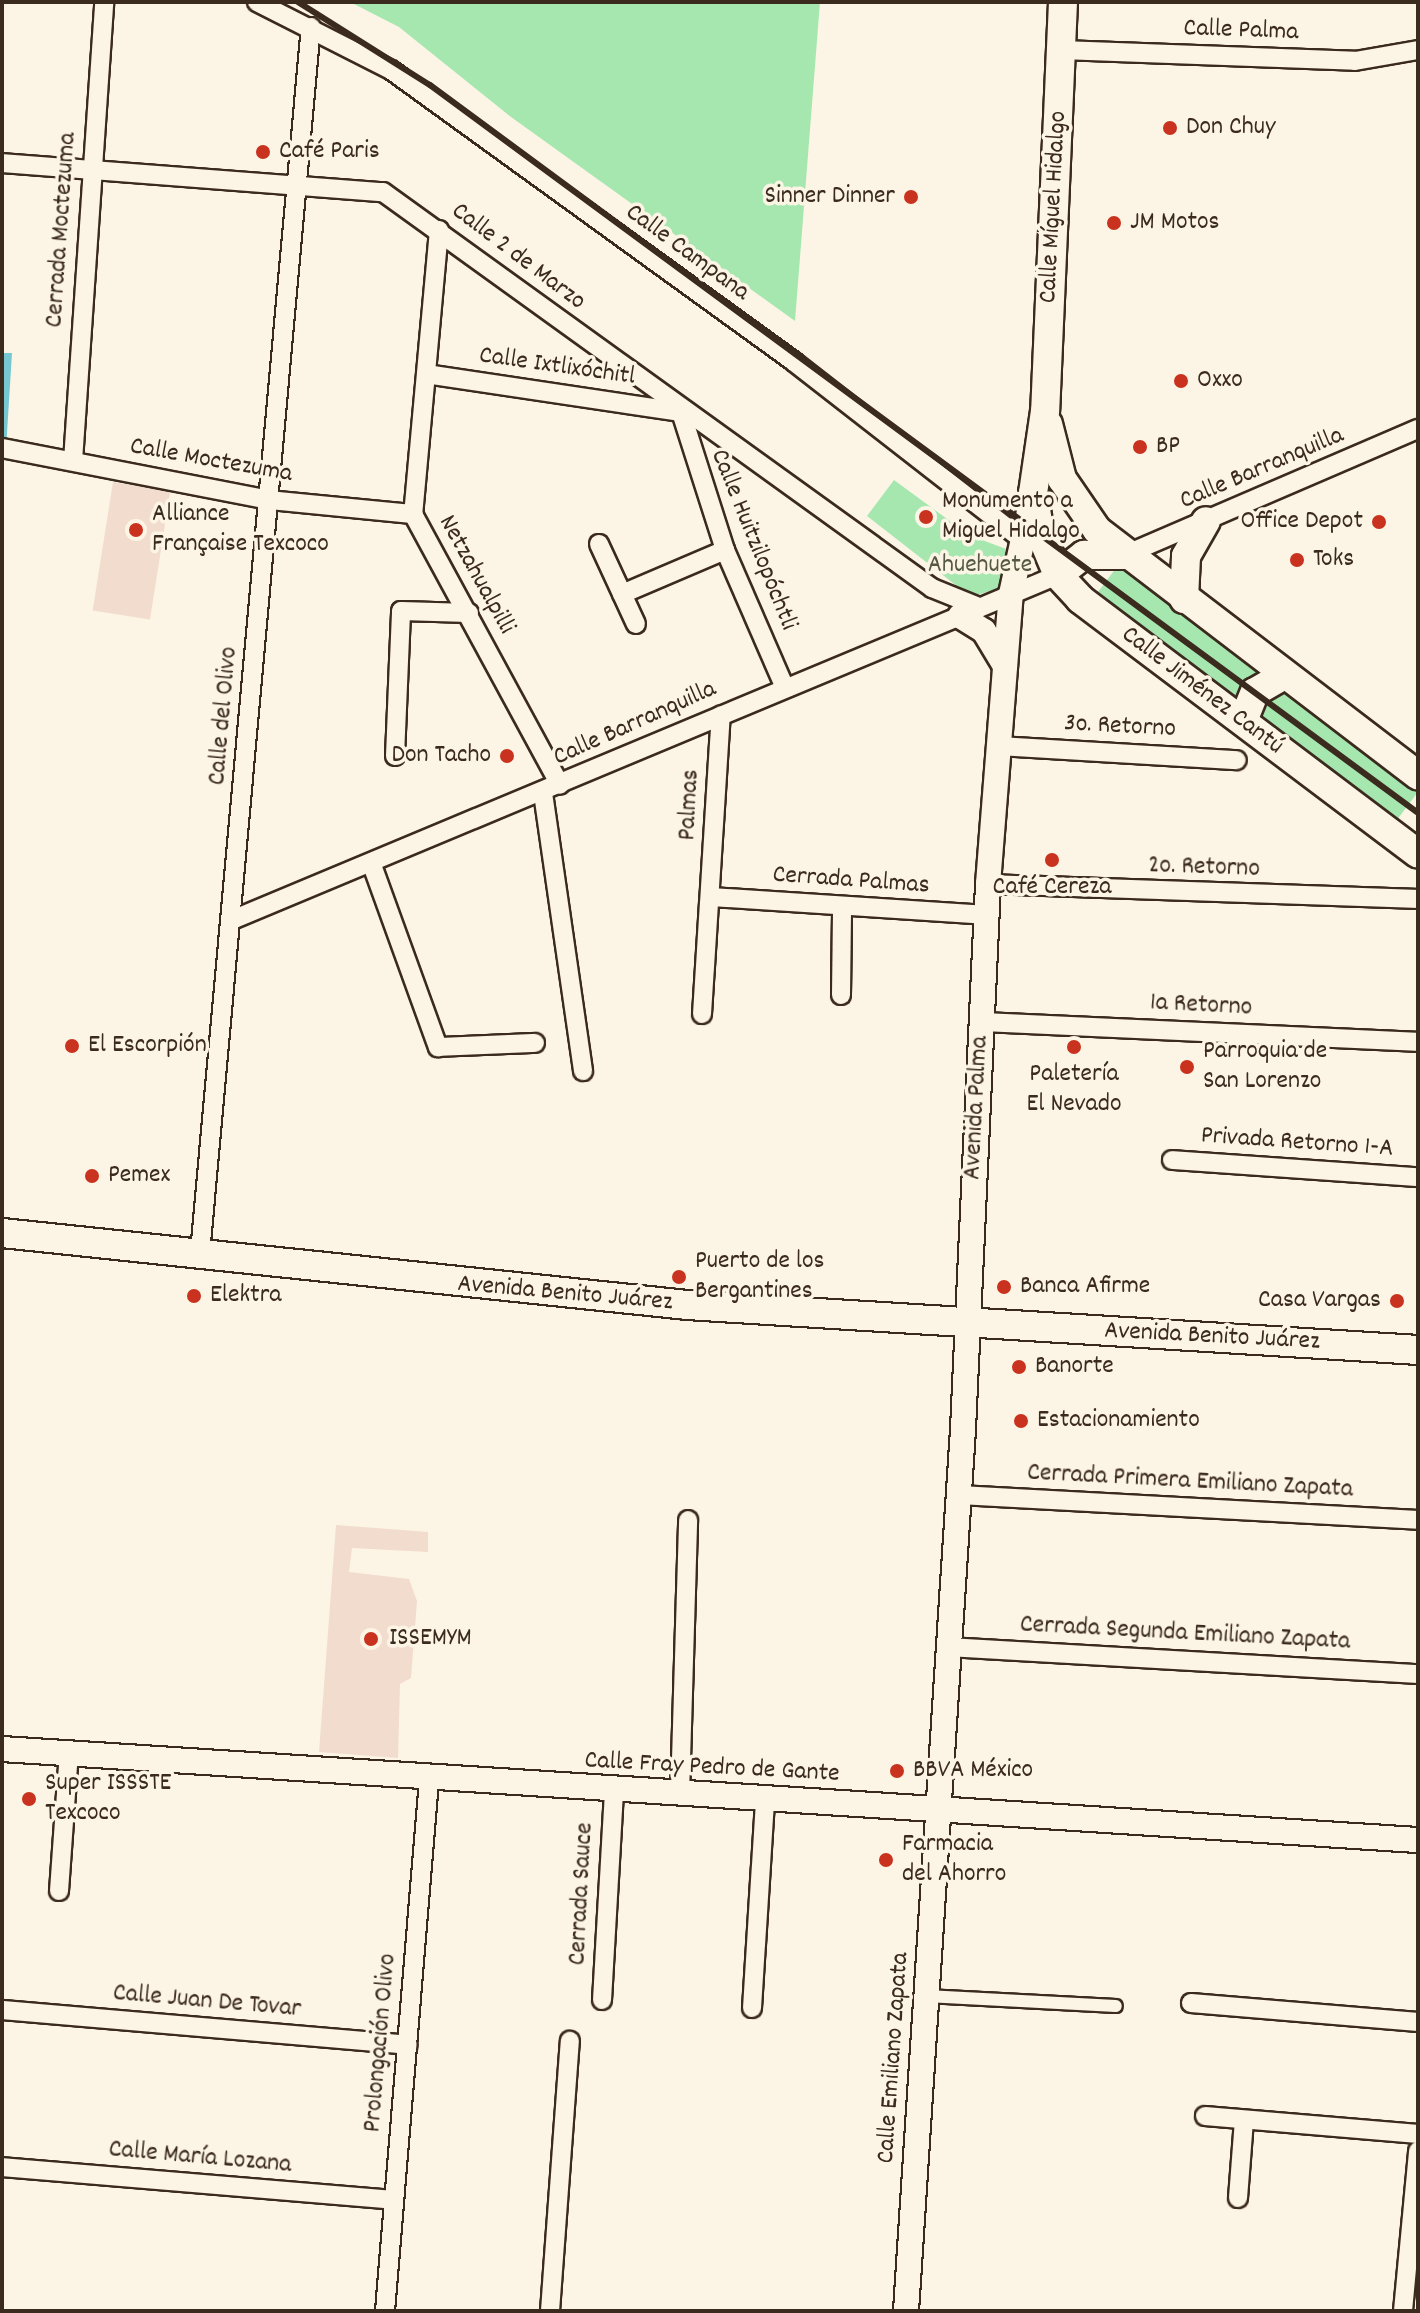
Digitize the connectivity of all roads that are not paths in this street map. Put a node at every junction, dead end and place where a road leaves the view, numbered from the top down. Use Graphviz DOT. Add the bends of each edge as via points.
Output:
graph roads {
  1 [pos="104,2"];
  2 [pos="257,2"];
  3 [pos="1063,2"];
  4 [pos="311,27"];
  5 [pos="1061,50"];
  6 [pos="1418,50"];
  7 [pos="2,163"];
  8 [pos="93,171"];
  9 [pos="294,184"];
  10 [pos="439,230"];
  11 [pos="426,374"];
  12 [pos="1045,411"];
  13 [pos="681,412"];
  14 [pos="1418,429"];
  15 [pos="2,448"];
  16 [pos="73,461"];
  17 [pos="1033,493"];
  18 [pos="269,500"];
  19 [pos="413,514"];
  20 [pos="1206,521"];
  21 [pos="1020,538"];
  22 [pos="599,544"];
  23 [pos="725,550"];
  24 [pos="1125,555"];
  25 [pos="1058,575"];
  26 [pos="932,588"];
  27 [pos="622,594"];
  28 [pos="1011,594"];
  29 [pos="1184,599"];
  30 [pos="969,611"];
  31 [pos="469,613"];
  32 [pos="636,624"];
  33 [pos="936,624"];
  34 [pos="1005,666"];
  35 [pos="1284,675"];
  36 [pos="784,686"];
  37 [pos="721,716"];
  38 [pos="1243,721"];
  39 [pos="999,746"];
  40 [pos="395,756"];
  41 [pos="1237,760"];
  42 [pos="1418,775"];
  43 [pos="552,789"];
  44 [pos="1418,854"];
  45 [pos="372,865"];
  46 [pos="988,884"];
  47 [pos="711,897"];
  48 [pos="1418,899"];
  49 [pos="842,909"];
  50 [pos="987,915"];
  51 [pos="232,920"];
  52 [pos="841,995"];
  53 [pos="702,1014"];
  54 [pos="981,1022"];
  55 [pos="1418,1042"];
  56 [pos="535,1043"];
  57 [pos="583,1071"];
  58 [pos="1172,1160"];
  59 [pos="1418,1177"];
  60 [pos="2,1233"];
  61 [pos="200,1253"];
  62 [pos="968,1322"];
  63 [pos="1418,1350"];
  64 [pos="959,1495"];
  65 [pos="688,1520"];
  66 [pos="1418,1520"];
  67 [pos="948,1647"];
  68 [pos="1418,1674"];
  69 [pos="2,1749"];
  70 [pos="69,1753"];
  71 [pos="429,1780"];
  72 [pos="614,1790"];
  73 [pos="680,1794"];
  74 [pos="765,1799"];
  75 [pos="939,1808"];
  76 [pos="1418,1840"];
  77 [pos="59,1891"];
  78 [pos="926,1996"];
  79 [pos="602,2000"];
  80 [pos="1191,2003"];
  81 [pos="1116,2006"];
  82 [pos="752,2008"];
  83 [pos="2,2010"];
  84 [pos="1418,2022"];
  85 [pos="570,2041"];
  86 [pos="407,2045"];
  87 [pos="1205,2116"];
  88 [pos="1244,2120"];
  89 [pos="1418,2134"];
  90 [pos="1418,2151"];
  91 [pos="2,2167"];
  92 [pos="1238,2198"];
  93 [pos="394,2200"];
  94 [pos="385,2311"];
  95 [pos="550,2311"];
  96 [pos="906,2311"];
  97 [pos="1403,2311"];
  1 -- 8 [label="street, Cerrada Moctezuma"];
  2 -- 4 [label="street, Calle Campana"];
  3 -- 5 [label="main road, Calle Míguel Hidalgo"];
  4 -- 9 [label="street, Calle del Olivo"];
  4 -- 21 [label="street, Calle Campana" via="391,70 794,362"];
  5 -- 6 [label="street, Calle Palma" via="1355,61"];
  5 -- 12 [label="main road, Calle Míguel Hidalgo"];
  7 -- 8 [label="street, Calle 2 de Marzo"];
  8 -- 9 [label="street, Calle 2 de Marzo"];
  8 -- 16 [label="street, Cerrada Moctezuma"];
  9 -- 10 [label="street, Calle 2 de Marzo" via="383,192"];
  9 -- 18 [label="street, Calle del Olivo"];
  10 -- 11 [label="street, Netzahualpilli"];
  10 -- 13 [label="street, Calle 2 de Marzo"];
  11 -- 13 [label="street, Calle Ixtlixóchitl"];
  11 -- 19 [label="street, Netzahualpilli"];
  12 -- 17 [label="main road, Avenida Palma"];
  12 -- 24 [label="main road" via="1077,505"];
  13 -- 23 [label="street, Calle Huitzilopóchtli"];
  13 -- 26 [label="street, Calle 2 de Marzo"];
  14 -- 20 [label="street, Calle Barranquilla"];
  15 -- 16 [label="street, Calle Moctezuma"];
  16 -- 18 [label="street, Calle Moctezuma"];
  17 -- 21 [label="main road, Avenida Palma"];
  17 -- 25 [label="main road"];
  18 -- 19 [label="street, Calle Moctezuma"];
  18 -- 51 [label="street, Calle del Olivo"];
  19 -- 31 [label="street, Netzahualpilli"];
  20 -- 24 [label="street, Calle Barranquilla"];
  20 -- 29 [label="main road" via="1186,556"];
  21 -- 28 [label="main road, Avenida Palma"];
  22 -- 27 [label="street"];
  23 -- 27 [label="street"];
  23 -- 36 [label="street, Calle Huitzilopóchtli"];
  24 -- 25 [label="main road" via="1084,555"];
  24 -- 29 [label="main road"];
  25 -- 28 [label="street, Calle Barranquilla"];
  25 -- 38 [label="main road, Calle Jiménez Cantú"];
  26 -- 30 [label="street, Calle 2 de Marzo"];
  26 -- 33 [label="street"];
  27 -- 32 [label="street"];
  28 -- 30 [label="street, Calle Barranquilla"];
  28 -- 34 [label="main road, Avenida Palma"];
  29 -- 35 [label="main road"];
  30 -- 33 [label="street, Calle Barranquilla"];
  30 -- 34 [label="main road"];
  31 -- 40 [label="street" via="401,611"];
  31 -- 43 [label="street, Netzahualpilli"];
  33 -- 36 [label="street, Calle Barranquilla"];
  34 -- 39 [label="main road, Avenida Palma"];
  35 -- 38 [label="main road" via="1255,692"];
  35 -- 42 [label="main road"];
  36 -- 37 [label="street, Calle Barranquilla"];
  37 -- 43 [label="street, Calle Barranquilla"];
  37 -- 47 [label="street, Palmas"];
  38 -- 44 [label="main road, Calle Jiménez Cantú"];
  39 -- 41 [label="street, 3o. Retorno"];
  39 -- 46 [label="main road, Avenida Palma"];
  43 -- 45 [label="street, Calle Barranquilla"];
  43 -- 57 [label="street, Netzahualpilli"];
  45 -- 51 [label="street, Calle Barranquilla"];
  45 -- 56 [label="street" via="438,1047"];
  46 -- 48 [label="street, 2o. Retorno"];
  46 -- 50 [label="main road, Avenida Palma"];
  47 -- 49 [label="street, Cerrada Palmas"];
  47 -- 53 [label="street, Palmas"];
  49 -- 50 [label="street, Cerrada Palmas"];
  49 -- 52 [label="street"];
  50 -- 54 [label="main road, Avenida Palma"];
  51 -- 61 [label="street, Calle del Olivo"];
  54 -- 55 [label="street, 1a Retorno"];
  54 -- 62 [label="main road, Avenida Palma"];
  58 -- 59 [label="street, Privada Retorno 1-A"];
  60 -- 61 [label="main road, Avenida Benito Juárez"];
  61 -- 62 [label="main road, Avenida Benito Juárez" via="671,1304"];
  62 -- 63 [label="main road, Avenida Benito Juárez"];
  62 -- 64 [label="main road, Avenida Palma"];
  64 -- 66 [label="street, Cerrada Primera Emiliano Zapata"];
  64 -- 67 [label="main road, Avenida Palma"];
  65 -- 73 [label="street"];
  67 -- 68 [label="street, Cerrada Segunda Emiliano Zapata"];
  67 -- 75 [label="main road, Avenida Palma"];
  69 -- 70 [label="main road, Calle Fray Pedro de Gante"];
  70 -- 71 [label="main road, Calle Fray Pedro de Gante"];
  70 -- 77 [label="street"];
  71 -- 72 [label="main road, Calle Fray Pedro de Gante"];
  71 -- 86 [label="street, Prolongación Olivo"];
  72 -- 73 [label="main road, Calle Fray Pedro de Gante"];
  72 -- 79 [label="street, Cerrada Sauce"];
  73 -- 74 [label="main road, Calle Fray Pedro de Gante"];
  74 -- 75 [label="main road, Calle Fray Pedro de Gante"];
  74 -- 82 [label="street"];
  75 -- 76 [label="main road, Calle Fray Pedro de Gante"];
  75 -- 78 [label="main road, Calle Emiliano Zapata"];
  78 -- 81 [label="street"];
  78 -- 96 [label="main road, Calle Emiliano Zapata"];
  80 -- 84 [label="street"];
  83 -- 86 [label="street, Calle Juan De Tovar"];
  85 -- 95 [label="street"];
  86 -- 93 [label="street, Prolongación Olivo"];
  87 -- 88 [label="street"];
  88 -- 89 [label="street"];
  88 -- 92 [label="street"];
  90 -- 97 [label="street"];
  91 -- 93 [label="street, Calle María Lozana"];
  93 -- 94 [label="street, Prolongación Olivo"];
}
